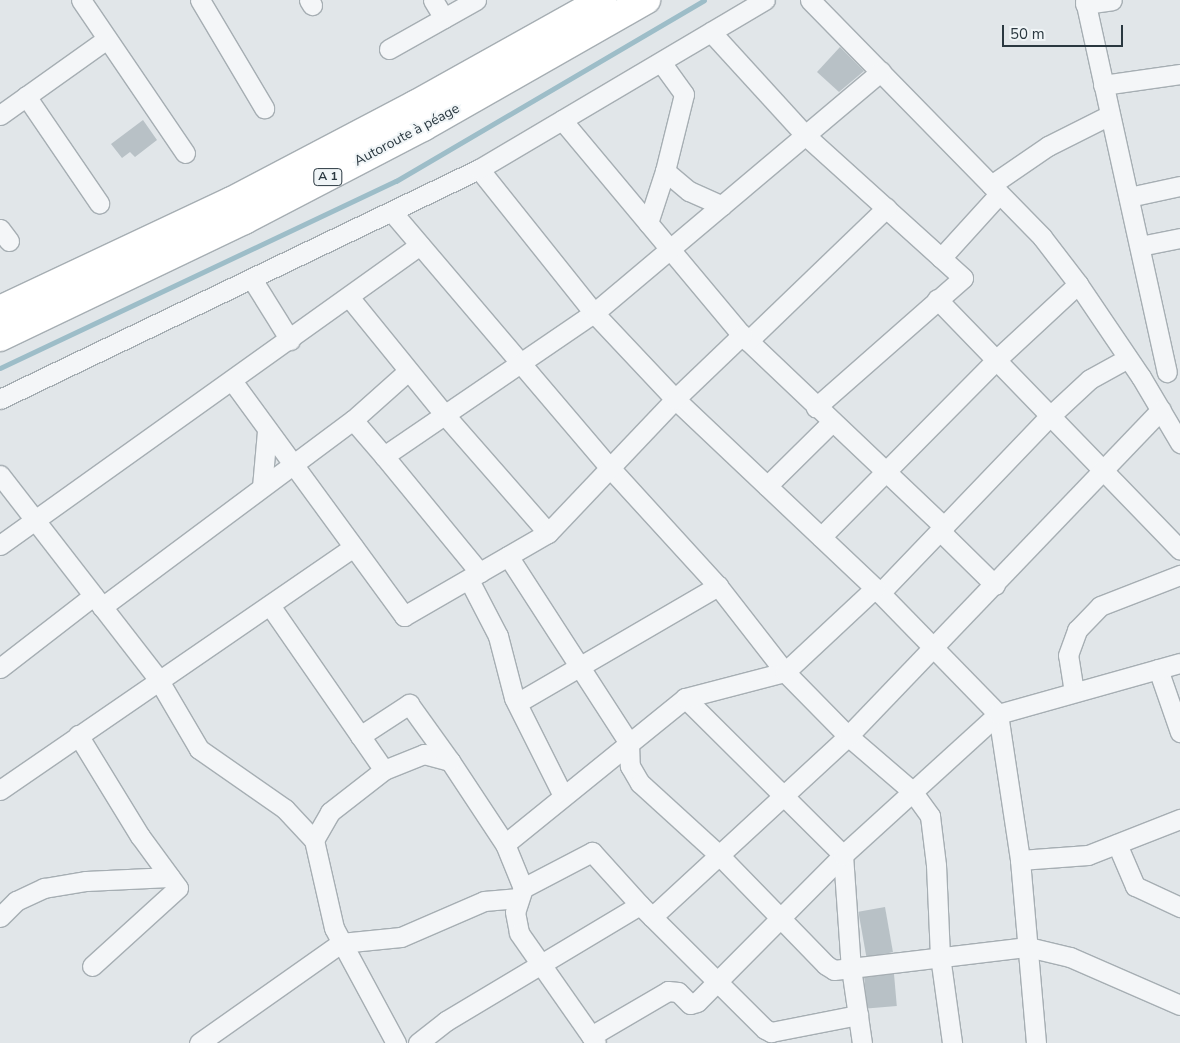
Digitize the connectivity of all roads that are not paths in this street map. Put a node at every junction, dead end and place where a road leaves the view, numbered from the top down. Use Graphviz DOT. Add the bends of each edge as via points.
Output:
graph roads {
  1 [pos="81,0"];
  2 [pos="200,0"];
  3 [pos="433,0"];
  4 [pos="476,0"];
  5 [pos="603,0"];
  6 [pos="646,0"];
  7 [pos="765,0"];
  8 [pos="810,0"];
  9 [pos="1112,0"];
  10 [pos="1085,2"];
  11 [pos="444,18"];
  12 [pos="711,32"];
  13 [pos="107,39"];
  14 [pos="388,49"];
  15 [pos="661,62"];
  16 [pos="881,71"];
  17 [pos="1180,74"];
  18 [pos="1103,85"];
  19 [pos="26,96"];
  20 [pos="264,108"];
  21 [pos="0,114"];
  22 [pos="1110,114"];
  23 [pos="562,120"];
  24 [pos="805,135"];
  25 [pos="184,152"];
  26 [pos="479,169"];
  27 [pos="665,171"];
  28 [pos="1180,186"];
  29 [pos="995,189"];
  30 [pos="1129,196"];
  31 [pos="99,203"];
  32 [pos="722,206"];
  33 [pos="886,208"];
  34 [pos="392,212"];
  35 [pos="648,224"];
  36 [pos="1180,238"];
  37 [pos="420,245"];
  38 [pos="1140,246"];
  39 [pos="670,250"];
  40 [pos="941,258"];
  41 [pos="252,279"];
  42 [pos="1078,284"];
  43 [pos="349,297"];
  44 [pos="937,299"];
  45 [pos="0,310"];
  46 [pos="594,313"];
  47 [pos="0,337"];
  48 [pos="745,338"];
  49 [pos="290,340"];
  50 [pos="1128,358"];
  51 [pos="996,360"];
  52 [pos="521,365"];
  53 [pos="1174,366"];
  54 [pos="408,371"];
  55 [pos="233,382"];
  56 [pos="0,399"];
  57 [pos="675,399"];
  58 [pos="1156,402"];
  59 [pos="816,407"];
  60 [pos="444,414"];
  61 [pos="1050,416"];
  62 [pos="354,420"];
  63 [pos="832,422"];
  64 [pos="267,431"];
  65 [pos="1180,442"];
  66 [pos="384,456"];
  67 [pos="291,465"];
  68 [pos="611,469"];
  69 [pos="1103,471"];
  70 [pos="886,472"];
  71 [pos="0,474"];
  72 [pos="767,486"];
  73 [pos="262,487"];
  74 [pos="34,520"];
  75 [pos="942,528"];
  76 [pos="548,533"];
  77 [pos="821,537"];
  78 [pos="0,546"];
  79 [pos="354,547"];
  80 [pos="1180,550"];
  81 [pos="508,556"];
  82 [pos="1180,575"];
  83 [pos="474,576"];
  84 [pos="995,585"];
  85 [pos="718,586"];
  86 [pos="878,590"];
  87 [pos="98,601"];
  88 [pos="271,606"];
  89 [pos="934,648"];
  90 [pos="1180,663"];
  91 [pos="579,666"];
  92 [pos="0,668"];
  93 [pos="1158,669"];
  94 [pos="785,672"];
  95 [pos="158,679"];
  96 [pos="1074,692"];
  97 [pos="685,698"];
  98 [pos="517,703"];
  99 [pos="998,714"];
  100 [pos="1180,732"];
  101 [pos="78,735"];
  102 [pos="360,736"];
  103 [pos="848,736"];
  104 [pos="629,743"];
  105 [pos="450,761"];
  106 [pos="384,770"];
  107 [pos="0,790"];
  108 [pos="912,791"];
  109 [pos="564,796"];
  110 [pos="782,797"];
  111 [pos="1180,819"];
  112 [pos="314,840"];
  113 [pos="505,844"];
  114 [pos="1116,844"];
  115 [pos="719,855"];
  116 [pos="843,855"];
  117 [pos="1020,860"];
  118 [pos="170,877"];
  119 [pos="521,893"];
  120 [pos="1180,907"];
  121 [pos="646,911"];
  122 [pos="780,916"];
  123 [pos="0,917"];
  124 [pos="341,942"];
  125 [pos="1028,947"];
  126 [pos="940,956"];
  127 [pos="541,964"];
  128 [pos="92,966"];
  129 [pos="851,968"];
  130 [pos="718,980"];
  131 [pos="1180,1005"];
  132 [pos="858,1015"];
  133 [pos="210,1040"];
  134 [pos="593,1040"];
  135 [pos="396,1043"];
  136 [pos="418,1043"];
  137 [pos="862,1043"];
  138 [pos="952,1043"];
  139 [pos="1036,1043"];
  1 -- 13 [label="street"];
  2 -- 20 [label="street"];
  3 -- 11 [label="street"];
  4 -- 11 [label="street"];
  5 -- 45 [label="highway, A 1" via="232,201"];
  6 -- 47 [label="highway, Autoroute à péage / A 1" via="415,132 244,220"];
  7 -- 12 [label="street"];
  8 -- 16 [label="street"];
  9 -- 10 [label="street"];
  10 -- 18 [label="street"];
  11 -- 14 [label="street"];
  12 -- 15 [label="street"];
  12 -- 24 [label="street"];
  13 -- 19 [label="street"];
  13 -- 25 [label="street"];
  15 -- 23 [label="street"];
  15 -- 27 [label="street" via="684,94"];
  16 -- 24 [label="street"];
  16 -- 29 [label="street"];
  17 -- 18 [label="street"];
  18 -- 22 [label="street"];
  19 -- 21 [label="street"];
  19 -- 31 [label="street"];
  22 -- 29 [label="street" via="1048,146"];
  22 -- 30 [label="street"];
  23 -- 26 [label="street"];
  23 -- 35 [label="street"];
  24 -- 32 [label="street"];
  24 -- 33 [label="street"];
  26 -- 34 [label="street"];
  26 -- 46 [label="street"];
  27 -- 32 [label="street" via="689,191"];
  27 -- 35 [label="street"];
  28 -- 30 [label="street"];
  29 -- 40 [label="street"];
  29 -- 42 [label="street" via="1042,237"];
  30 -- 38 [label="street"];
  32 -- 39 [label="street"];
  33 -- 40 [label="street"];
  33 -- 48 [label="street"];
  34 -- 37 [label="street"];
  34 -- 41 [label="street"];
  35 -- 39 [label="street"];
  36 -- 38 [label="street"];
  37 -- 43 [label="street"];
  37 -- 52 [label="street"];
  38 -- 53 [label="street"];
  39 -- 46 [label="street"];
  39 -- 48 [label="street"];
  40 -- 44 [label="street" via="963,278"];
  41 -- 49 [label="street"];
  41 -- 56 [label="street"];
  42 -- 50 [label="street"];
  42 -- 51 [label="street"];
  43 -- 49 [label="street"];
  43 -- 54 [label="street"];
  44 -- 51 [label="street"];
  44 -- 59 [label="street"];
  46 -- 52 [label="street"];
  46 -- 57 [label="street"];
  48 -- 57 [label="street"];
  48 -- 59 [label="street"];
  49 -- 55 [label="street"];
  50 -- 58 [label="street"];
  50 -- 61 [label="street" via="1090,379"];
  51 -- 61 [label="street"];
  51 -- 70 [label="street"];
  52 -- 60 [label="street"];
  52 -- 68 [label="street"];
  53 -- 58 [label="street"];
  54 -- 60 [label="street"];
  54 -- 62 [label="street"];
  55 -- 64 [label="street"];
  55 -- 74 [label="street"];
  57 -- 68 [label="street"];
  57 -- 72 [label="street"];
  58 -- 65 [label="street"];
  58 -- 69 [label="street"];
  59 -- 63 [label="street"];
  60 -- 66 [label="street"];
  60 -- 76 [label="street"];
  61 -- 69 [label="street"];
  61 -- 75 [label="street"];
  62 -- 66 [label="street"];
  62 -- 67 [label="street"];
  63 -- 70 [label="street"];
  63 -- 72 [label="street"];
  64 -- 67 [label="street"];
  64 -- 73 [label="street"];
  66 -- 83 [label="street"];
  67 -- 73 [label="street"];
  67 -- 79 [label="street"];
  68 -- 76 [label="street"];
  68 -- 85 [label="street"];
  69 -- 80 [label="street"];
  69 -- 84 [label="street"];
  70 -- 75 [label="street"];
  70 -- 77 [label="street"];
  71 -- 74 [label="street"];
  72 -- 77 [label="street"];
  73 -- 87 [label="street"];
  74 -- 78 [label="street"];
  74 -- 87 [label="street"];
  75 -- 84 [label="street"];
  75 -- 86 [label="street"];
  76 -- 81 [label="street"];
  77 -- 86 [label="street"];
  79 -- 83 [label="street" via="404,616"];
  79 -- 88 [label="street"];
  81 -- 83 [label="street"];
  81 -- 91 [label="street"];
  82 -- 96 [label="street" via="1100,606 1077,630 1068,655"];
  83 -- 98 [label="street" via="498,636"];
  84 -- 89 [label="street"];
  85 -- 91 [label="street"];
  85 -- 94 [label="street"];
  86 -- 89 [label="street"];
  86 -- 94 [label="street"];
  87 -- 92 [label="street"];
  87 -- 95 [label="street"];
  88 -- 95 [label="street"];
  88 -- 102 [label="street"];
  89 -- 99 [label="street"];
  89 -- 103 [label="street"];
  90 -- 93 [label="street"];
  91 -- 98 [label="street"];
  91 -- 104 [label="street"];
  93 -- 96 [label="street"];
  93 -- 100 [label="street"];
  94 -- 97 [label="street"];
  94 -- 103 [label="street"];
  95 -- 101 [label="street"];
  95 -- 112 [label="street" via="199,749 285,809"];
  96 -- 99 [label="street"];
  97 -- 104 [label="street"];
  97 -- 110 [label="street"];
  98 -- 109 [label="street"];
  99 -- 108 [label="street"];
  99 -- 117 [label="street"];
  101 -- 107 [label="street"];
  101 -- 118 [label="street"];
  102 -- 105 [label="street" via="409,704"];
  102 -- 106 [label="street"];
  103 -- 108 [label="street"];
  103 -- 110 [label="street"];
  104 -- 109 [label="street"];
  104 -- 115 [label="street" via="630,766 640,783"];
  105 -- 106 [label="street" via="424,754"];
  105 -- 113 [label="street"];
  106 -- 112 [label="street" via="330,812"];
  108 -- 116 [label="street"];
  108 -- 126 [label="street" via="930,816"];
  109 -- 113 [label="street"];
  110 -- 115 [label="street"];
  110 -- 116 [label="street"];
  111 -- 114 [label="street"];
  112 -- 124 [label="street" via="334,928"];
  113 -- 119 [label="street"];
  114 -- 117 [label="street" via="1088,855"];
  114 -- 120 [label="street" via="1135,886"];
  115 -- 121 [label="street"];
  115 -- 122 [label="street"];
  116 -- 122 [label="street"];
  116 -- 129 [label="street"];
  117 -- 125 [label="street"];
  118 -- 123 [label="street" via="86,881 44,888 16,901"];
  118 -- 128 [label="street" via="178,888"];
  119 -- 121 [label="street" via="592,852"];
  119 -- 124 [label="street" via="484,901 401,937"];
  119 -- 127 [label="street" via="514,912 519,933"];
  121 -- 127 [label="street"];
  121 -- 130 [label="street"];
  122 -- 129 [label="street" via="826,965 834,970"];
  122 -- 130 [label="street"];
  124 -- 133 [label="street"];
  124 -- 135 [label="street"];
  125 -- 126 [label="street"];
  125 -- 131 [label="street" via="1070,957"];
  125 -- 139 [label="street"];
  126 -- 129 [label="street"];
  126 -- 138 [label="street"];
  127 -- 134 [label="street"];
  127 -- 136 [label="street" via="446,1021"];
  129 -- 132 [label="street"];
  130 -- 132 [label="street" via="759,1024 771,1032"];
  130 -- 134 [label="street" via="697,1002 690,1004 678,992 668,991"];
  132 -- 137 [label="street"];
}
